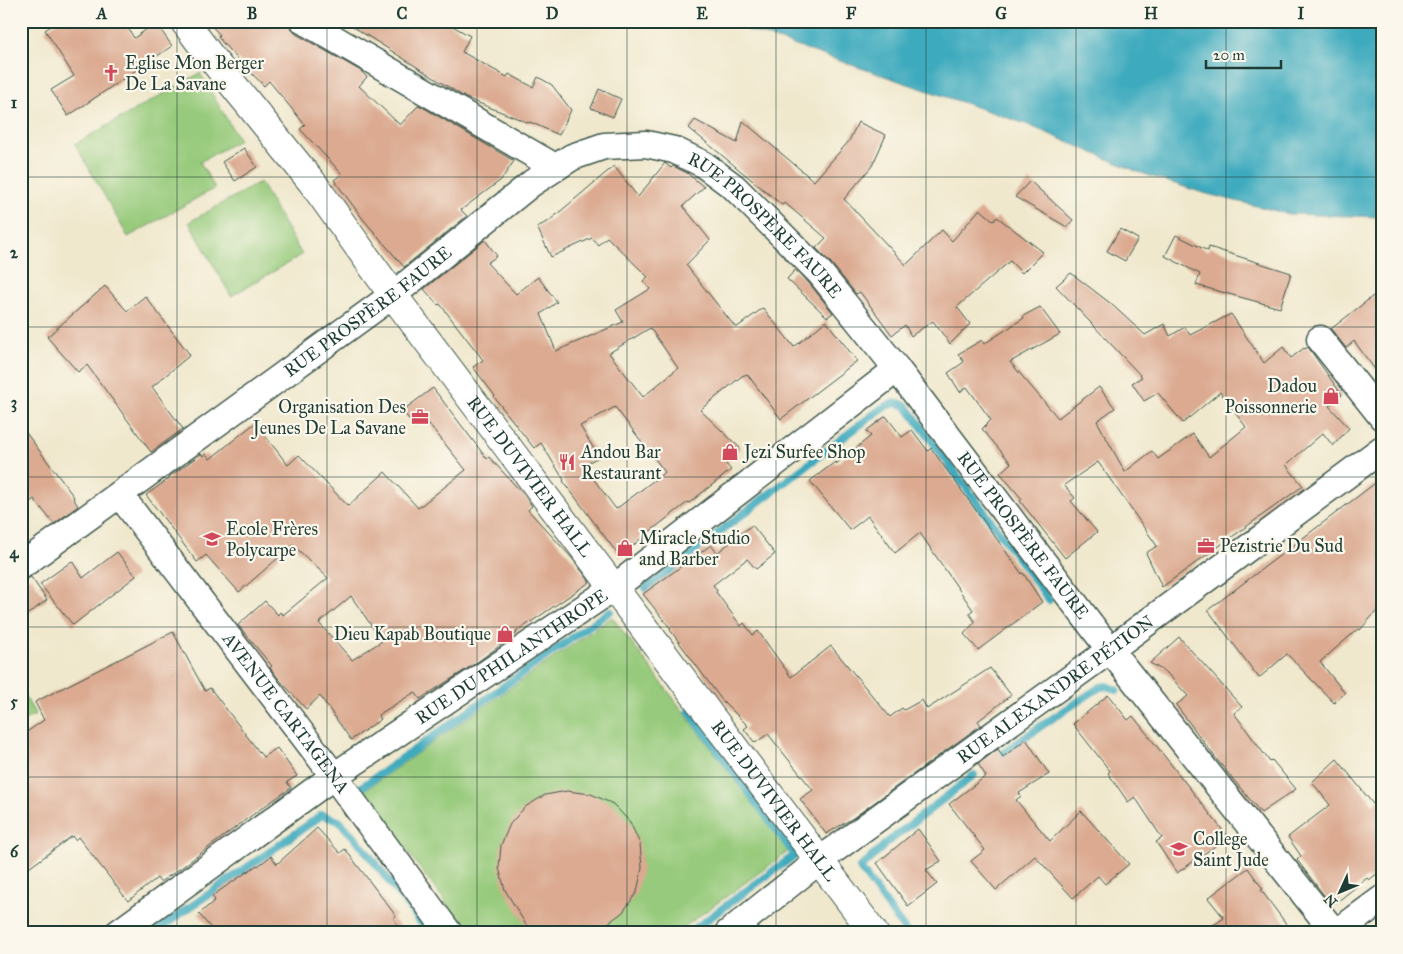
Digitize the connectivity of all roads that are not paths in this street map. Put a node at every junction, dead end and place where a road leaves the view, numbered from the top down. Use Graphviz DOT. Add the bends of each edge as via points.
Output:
graph roads {
  1 [pos="184,21"];
  2 [pos="304,21"];
  3 [pos="555,167"];
  4 [pos="393,295"];
  5 [pos="1320,339"];
  6 [pos="897,369"];
  7 [pos="1382,417"];
  8 [pos="1382,449"];
  9 [pos="120,495"];
  10 [pos="21,566"];
  11 [pos="615,588"];
  12 [pos="1110,650"];
  13 [pos="334,776"];
  14 [pos="820,860"];
  15 [pos="1382,899"];
  16 [pos="118,933"];
  17 [pos="449,933"];
  18 [pos="728,933"];
  19 [pos="874,933"];
  20 [pos="1335,933"];
  1 -- 4 [label="street, RUE DUVIVIER HALL" via="312,182"];
  2 -- 3 [label="street"];
  3 -- 4 [label="street, RUE PROSPÈRE FAURE"];
  3 -- 6 [label="street, RUE PROSPÈRE FAURE" via="604,146 646,144 674,150 703,164 734,187 820,273"];
  4 -- 9 [label="street, RUE PROSPÈRE FAURE"];
  4 -- 11 [label="street, RUE DUVIVIER HALL"];
  5 -- 7 [label="street"];
  6 -- 11 [label="street, RUE DU PHILANTHROPE"];
  6 -- 12 [label="street, RUE PROSPÈRE FAURE"];
  8 -- 12 [label="street, RUE ALEXANDRE PÉTION"];
  9 -- 10 [label="street, RUE PROSPÈRE FAURE"];
  9 -- 13 [label="street, AVENUE CARTAGENA"];
  11 -- 13 [label="street, RUE DU PHILANTHROPE"];
  11 -- 14 [label="street, RUE DUVIVIER HALL"];
  12 -- 14 [label="street, RUE ALEXANDRE PÉTION"];
  12 -- 20 [label="street, RUE PROSPÈRE FAURE"];
  13 -- 16 [label="street, RUE DU PHILANTHROPE"];
  13 -- 17 [label="street, AVENUE CARTAGENA"];
  14 -- 18 [label="street, RUE ALEXANDRE PÉTION"];
  14 -- 19 [label="street, RUE DUVIVIER HALL"];
  15 -- 20 [label="street"];
}
